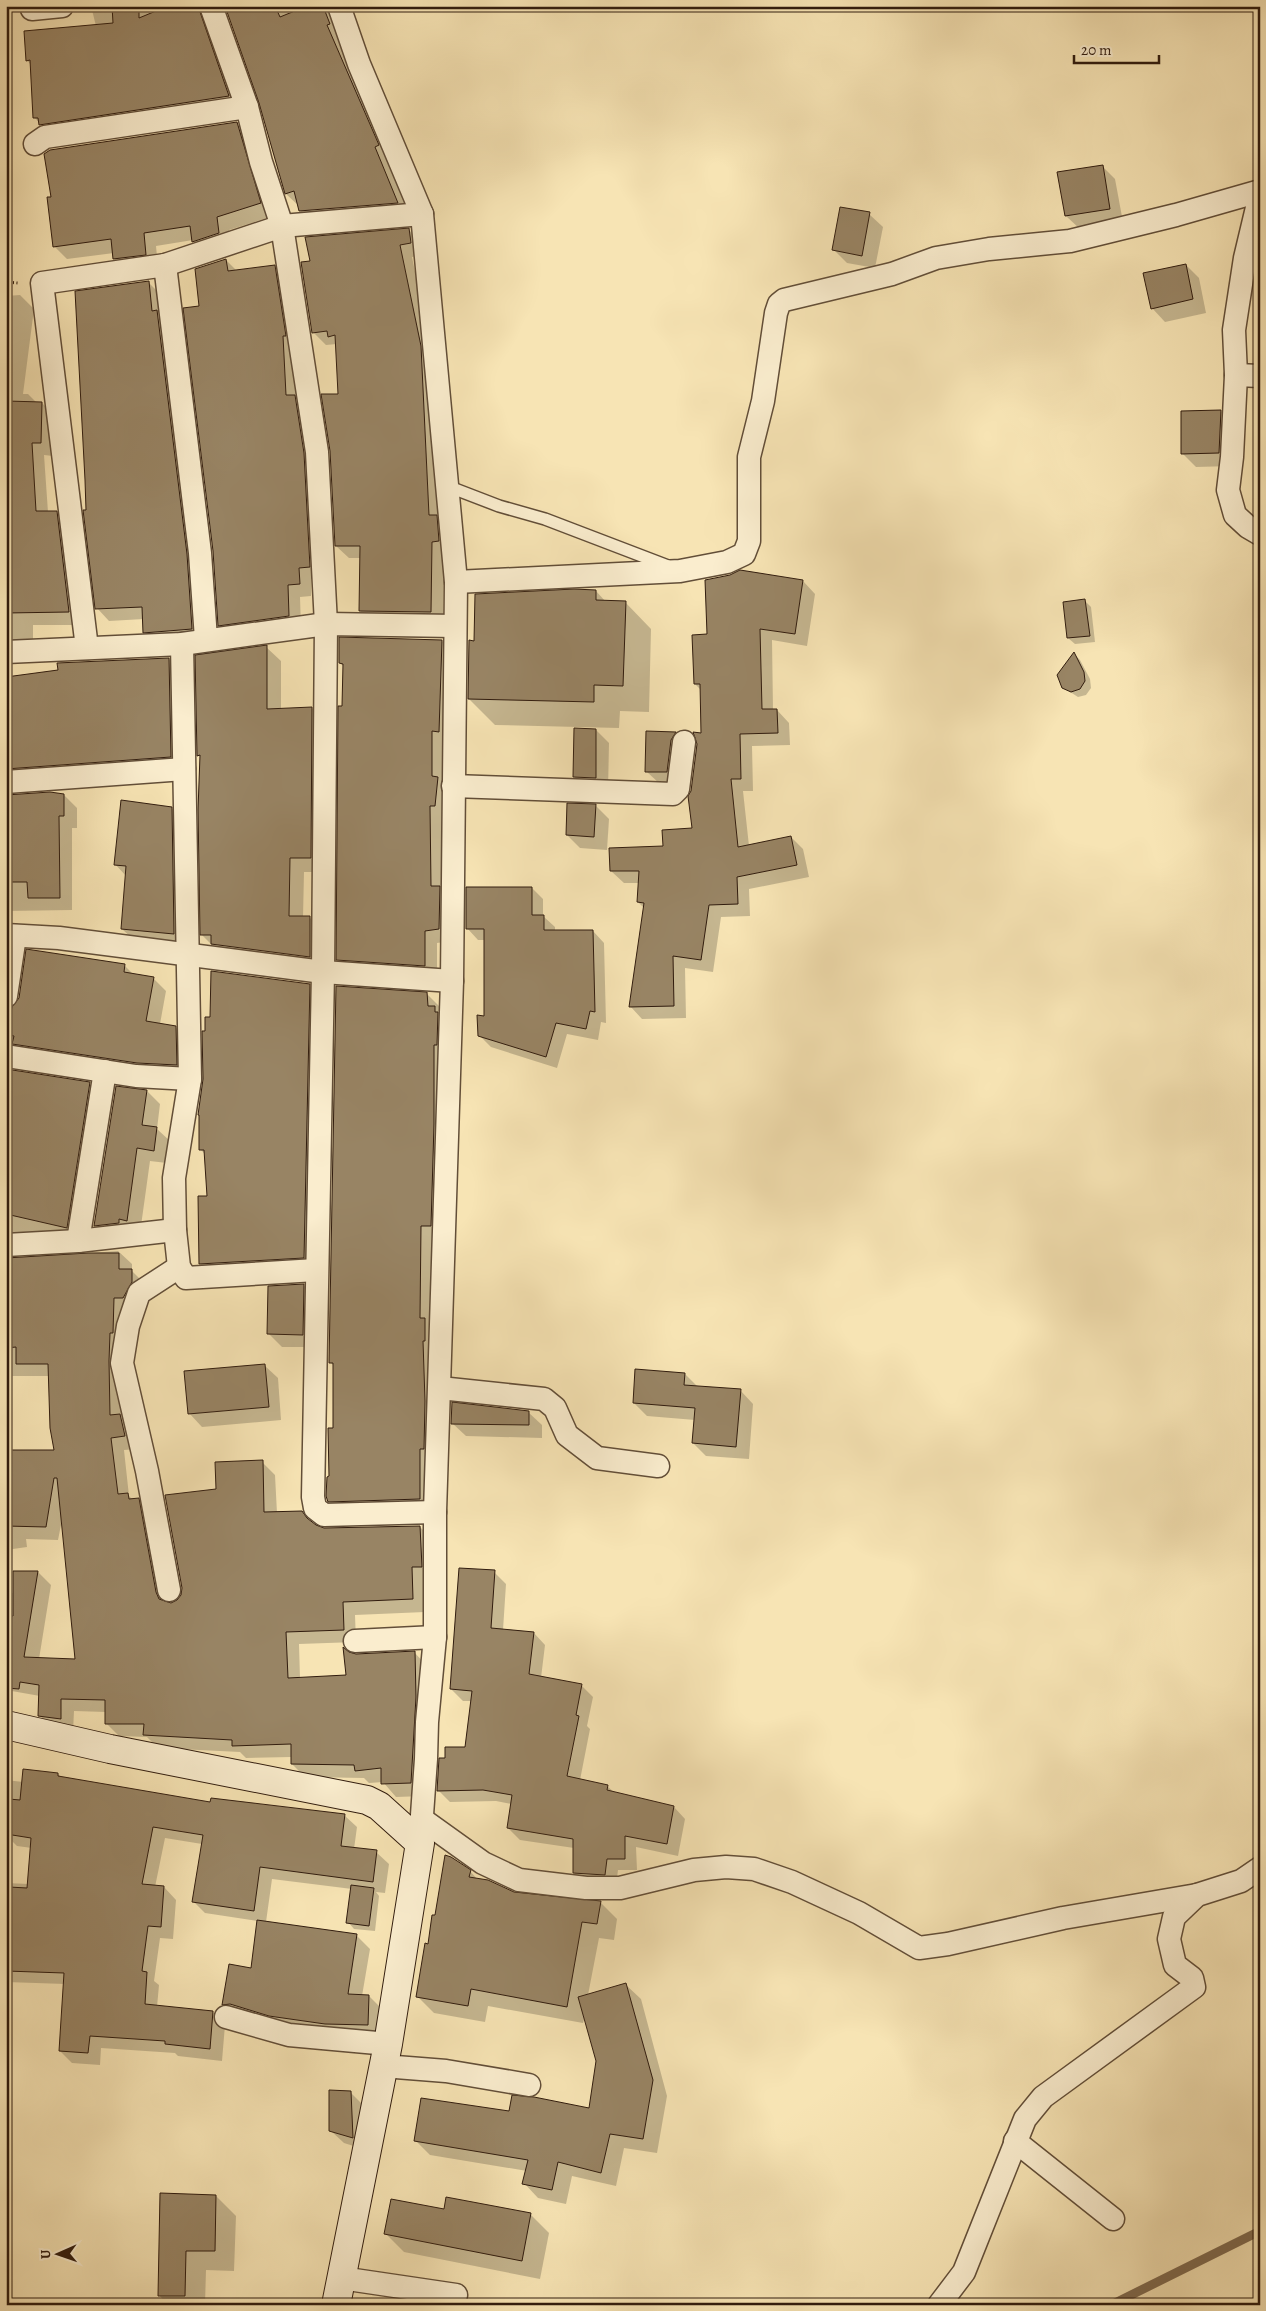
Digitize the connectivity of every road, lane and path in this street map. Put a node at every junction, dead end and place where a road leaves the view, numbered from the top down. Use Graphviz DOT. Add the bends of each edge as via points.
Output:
graph roads {
  1 [pos="62,6"];
  2 [pos="211,6"];
  3 [pos="339,6"];
  4 [pos="32,10"];
  5 [pos="247,107"];
  6 [pos="35,144"];
  7 [pos="1260,193"];
  8 [pos="422,214"];
  9 [pos="282,226"];
  10 [pos="166,265"];
  11 [pos="1236,375"];
  12 [pos="1260,376"];
  13 [pos="447,486"];
  14 [pos="1260,534"];
  15 [pos="680,571"];
  16 [pos="456,582"];
  17 [pos="326,624"];
  18 [pos="456,626"];
  19 [pos="206,639"];
  20 [pos="182,644"];
  21 [pos="87,648"];
  22 [pos="6,652"];
  23 [pos="684,742"];
  24 [pos="184,769"];
  25 [pos="6,782"];
  26 [pos="452,786"];
  27 [pos="11,935"];
  28 [pos="189,954"];
  29 [pos="323,972"];
  30 [pos="452,981"];
  31 [pos="6,996"];
  32 [pos="6,1056"];
  33 [pos="105,1071"];
  34 [pos="190,1079"];
  35 [pos="175,1230"];
  36 [pos="78,1241"];
  37 [pos="6,1245"];
  38 [pos="179,1267"];
  39 [pos="316,1270"];
  40 [pos="440,1388"];
  41 [pos="658,1466"];
  42 [pos="435,1512"];
  43 [pos="169,1590"];
  44 [pos="435,1637"];
  45 [pos="355,1641"];
  46 [pos="6,1725"];
  47 [pos="421,1832"];
  48 [pos="1260,1868"];
  49 [pos="1197,1896"];
  50 [pos="226,2017"];
  51 [pos="385,2055"];
  52 [pos="529,2085"];
  53 [pos="1015,2141"];
  54 [pos="1113,2218"];
  55 [pos="341,2278"];
  56 [pos="456,2295"];
  57 [pos="336,2305"];
  58 [pos="939,2305"];
  1 -- 4 [label="street"];
  2 -- 5 [label="street"];
  3 -- 8 [label="street" via="359,64"];
  5 -- 6 [label="street" via="44,137"];
  5 -- 9 [label="street"];
  7 -- 11 [label="street" via="1244,258 1234,330"];
  7 -- 15 [label="street" via="1070,241 936,258 892,274 784,300 776,313 763,401 749,457 749,541 744,554 727,562"];
  8 -- 9 [label="street"];
  8 -- 13 [label="street"];
  9 -- 10 [label="street"];
  9 -- 17 [label="street" via="317,452"];
  10 -- 19 [label="street" via="200,553"];
  10 -- 21 [label="street" via="42,283"];
  11 -- 12 [label="street"];
  11 -- 14 [label="street" via="1228,490 1235,515"];
  13 -- 15 [label="lane" via="545,519"];
  13 -- 16 [label="street"];
  15 -- 16 [label="street"];
  16 -- 18 [label="street"];
  17 -- 18 [label="street"];
  17 -- 19 [label="street"];
  17 -- 29 [label="street"];
  18 -- 26 [label="street"];
  19 -- 20 [label="street"];
  20 -- 21 [label="street"];
  20 -- 24 [label="street"];
  21 -- 22 [label="street"];
  23 -- 26 [label="street" via="678,789 673,794"];
  24 -- 25 [label="street"];
  24 -- 28 [label="street"];
  26 -- 30 [label="street"];
  27 -- 28 [label="street"];
  27 -- 31 [label="street"];
  28 -- 29 [label="street"];
  28 -- 34 [label="street"];
  29 -- 30 [label="street"];
  29 -- 39 [label="street"];
  30 -- 40 [label="street"];
  32 -- 33 [label="street"];
  33 -- 34 [label="street"];
  33 -- 36 [label="street"];
  34 -- 35 [label="street" via="174,1178"];
  35 -- 36 [label="street"];
  35 -- 38 [label="street"];
  36 -- 37 [label="street"];
  38 -- 39 [label="street" via="186,1278"];
  38 -- 43 [label="street" via="139,1293 128,1326 122,1363 148,1472"];
  39 -- 42 [label="street" via="315,1508 324,1515"];
  40 -- 41 [label="street" via="544,1398 555,1408 567,1435 597,1458"];
  40 -- 42 [label="street"];
  42 -- 44 [label="street"];
  44 -- 45 [label="street"];
  44 -- 47 [label="street" via="426,1722"];
  46 -- 47 [label="street" via="367,1800"];
  47 -- 49 [label="street" via="519,1880 586,1888 620,1888 694,1870 754,1869 792,1882 859,1913 919,1948 1064,1918"];
  47 -- 51 [label="street"];
  48 -- 49 [label="street" via="1241,1881"];
  49 -- 53 [label="street" via="1174,1917 1169,1940 1175,1965 1192,1978 1194,1987 1043,2097 1025,2119"];
  50 -- 51 [label="street" via="289,2036"];
  51 -- 52 [label="street" via="446,2071"];
  51 -- 55 [label="street"];
  53 -- 54 [label="street"];
  53 -- 58 [label="street" via="964,2272"];
  55 -- 56 [label="street"];
  55 -- 57 [label="street"];
}
